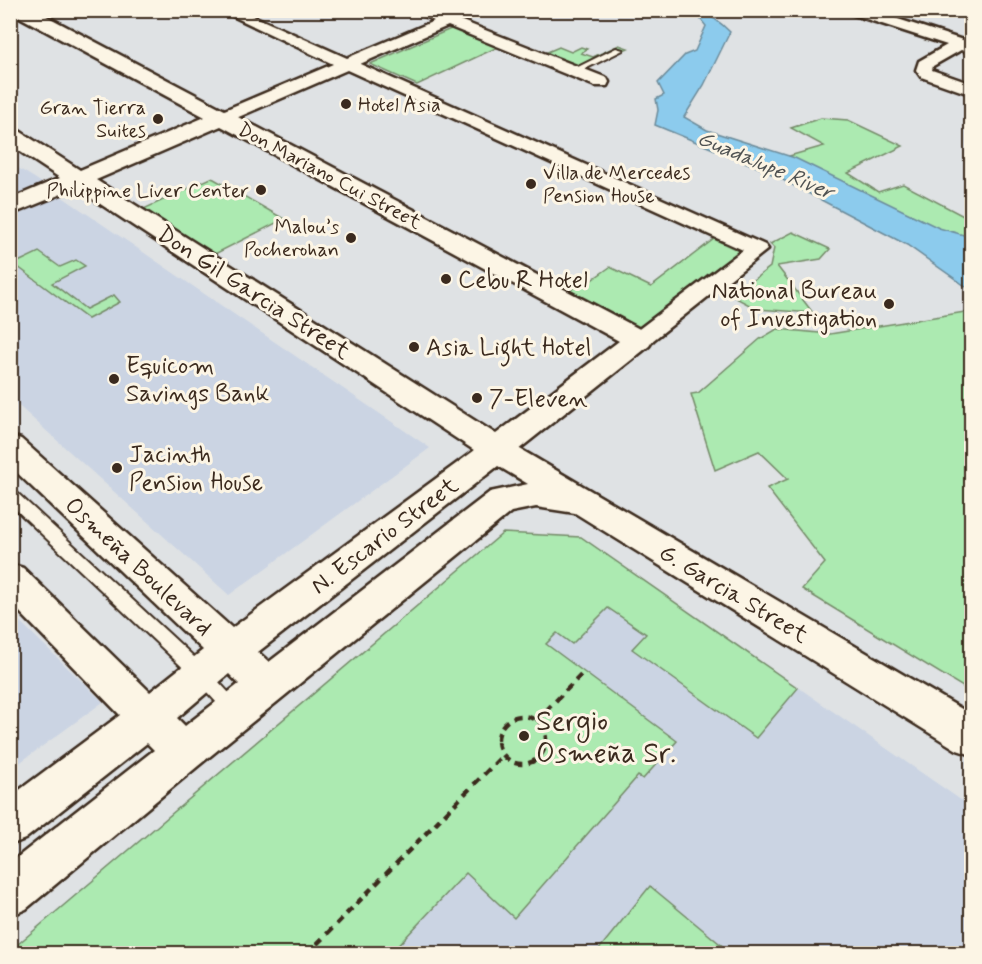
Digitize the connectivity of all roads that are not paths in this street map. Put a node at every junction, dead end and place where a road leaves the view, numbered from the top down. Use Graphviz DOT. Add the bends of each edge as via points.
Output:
graph roads {
  1 [pos="20,10"];
  2 [pos="227,10"];
  3 [pos="420,10"];
  4 [pos="864,12"];
  5 [pos="447,21"];
  6 [pos="966,46"];
  7 [pos="619,50"];
  8 [pos="346,64"];
  9 [pos="574,71"];
  10 [pos="602,82"];
  11 [pos="972,90"];
  12 [pos="221,118"];
  13 [pos="10,135"];
  14 [pos="78,179"];
  15 [pos="10,208"];
  16 [pos="639,340"];
  17 [pos="10,447"];
  18 [pos="497,450"];
  19 [pos="10,495"];
  20 [pos="584,502"];
  21 [pos="10,578"];
  22 [pos="215,662"];
  23 [pos="267,685"];
  24 [pos="235,711"];
  25 [pos="149,717"];
  26 [pos="972,737"];
  27 [pos="183,752"];
  28 [pos="10,824"];
  29 [pos="10,893"];
  1 -- 12 [label="street, Don Mariano Cui Street"];
  2 -- 8 [label="street"];
  3 -- 5 [label="street"];
  4 -- 6 [label="street"];
  5 -- 8 [label="street"];
  5 -- 9 [label="street"];
  6 -- 11 [label="street" via="925,64 924,70"];
  7 -- 9 [label="lane"];
  8 -- 12 [label="street"];
  8 -- 16 [label="street, N. Escario Street" via="758,249"];
  9 -- 10 [label="street"];
  12 -- 14 [label="street"];
  12 -- 16 [label="street, Don Mariano Cui Street"];
  13 -- 14 [label="street, Don Gil Garcia Street"];
  14 -- 15 [label="street"];
  14 -- 18 [label="street, Don Gil Garcia Street"];
  16 -- 18 [label="street, N. Escario Street"];
  17 -- 22 [label="street, Osmeña Boulevard"];
  18 -- 20 [label="street, G. Garcia Street"];
  18 -- 22 [label="street, N. Escario Street"];
  19 -- 22 [label="lane"];
  20 -- 23 [label="street, N. Escario Street" via="536,495 502,501"];
  20 -- 26 [label="street, G. Garcia Street"];
  21 -- 25 [label="street"];
  22 -- 23 [label="street, Osmeña Boulevard"];
  22 -- 24 [label="lane"];
  22 -- 25 [label="street, N. Escario Street"];
  23 -- 24 [label="street, N. Escario Street"];
  24 -- 27 [label="street, N. Escario Street"];
  25 -- 27 [label="street"];
  25 -- 28 [label="street, N. Escario Street"];
  27 -- 29 [label="street, N. Escario Street"];
}
